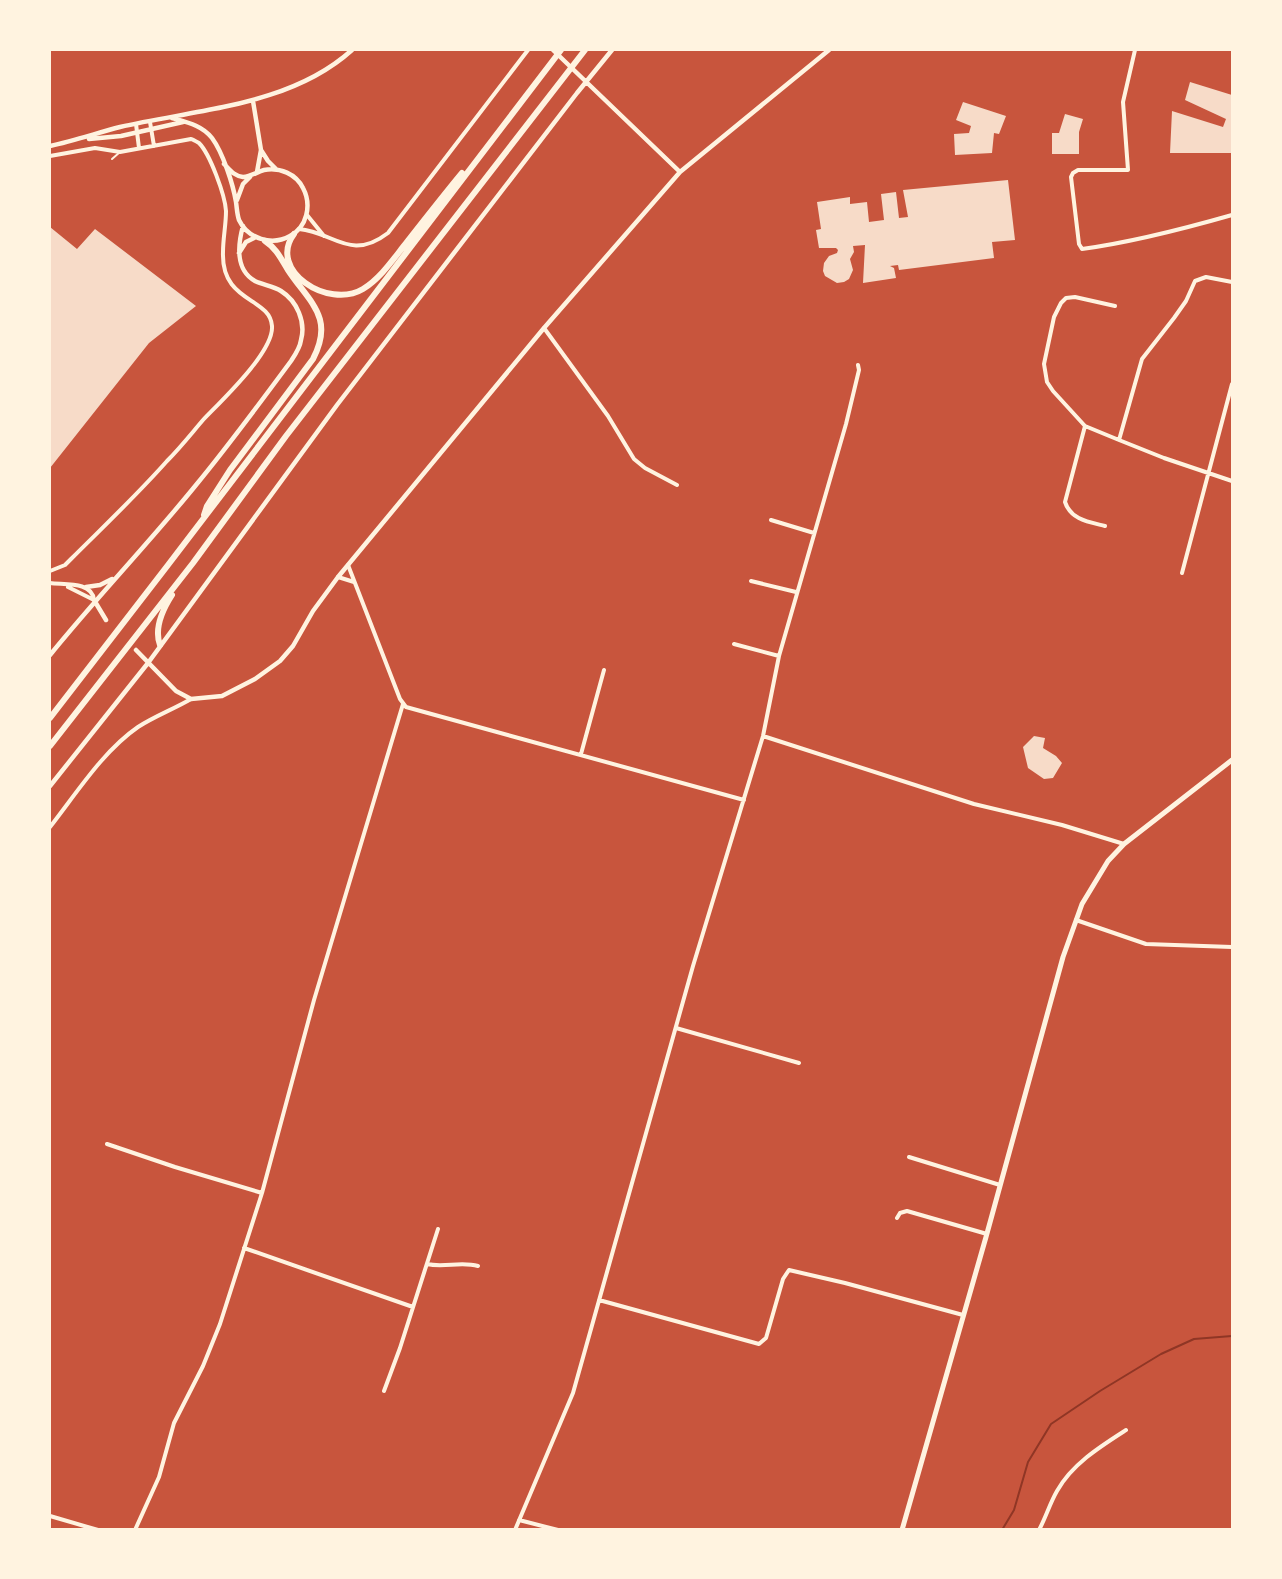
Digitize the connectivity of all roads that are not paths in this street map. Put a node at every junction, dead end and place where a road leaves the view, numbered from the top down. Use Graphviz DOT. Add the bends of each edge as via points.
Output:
graph roads {
  1 [pos="352,50"];
  2 [pos="528,50"];
  3 [pos="553,50"];
  4 [pos="561,50"];
  5 [pos="612,50"];
  6 [pos="829,50"];
  7 [pos="1135,50"];
  8 [pos="582,52"];
  9 [pos="253,101"];
  10 [pos="172,118"];
  11 [pos="150,122"];
  12 [pos="184,122"];
  13 [pos="505,123"];
  14 [pos="136,124"];
  15 [pos="151,129"];
  16 [pos="136,132"];
  17 [pos="77,140"];
  18 [pos="50,146"];
  19 [pos="154,146"];
  20 [pos="139,148"];
  21 [pos="261,150"];
  22 [pos="120,152"];
  23 [pos="50,156"];
  24 [pos="112,159"];
  25 [pos="224,164"];
  26 [pos="279,170"];
  27 [pos="680,172"];
  28 [pos="254,174"];
  29 [pos="236,202"];
  30 [pos="306,215"];
  31 [pos="1233,215"];
  32 [pos="243,226"];
  33 [pos="296,231"];
  34 [pos="325,236"];
  35 [pos="256,237"];
  36 [pos="265,241"];
  37 [pos="240,253"];
  38 [pos="1233,282"];
  39 [pos="1115,306"];
  40 [pos="544,328"];
  41 [pos="858,365"];
  42 [pos="1233,384"];
  43 [pos="1085,426"];
  44 [pos="1119,440"];
  45 [pos="1208,474"];
  46 [pos="1233,481"];
  47 [pos="677,485"];
  48 [pos="771,520"];
  49 [pos="201,523"];
  50 [pos="1106,526"];
  51 [pos="814,532"];
  52 [pos="193,563"];
  53 [pos="348,565"];
  54 [pos="50,571"];
  55 [pos="1182,573"];
  56 [pos="117,577"];
  57 [pos="338,577"];
  58 [pos="751,581"];
  59 [pos="50,583"];
  60 [pos="355,583"];
  61 [pos="65,585"];
  62 [pos="86,587"];
  63 [pos="796,592"];
  64 [pos="94,600"];
  65 [pos="106,620"];
  66 [pos="734,644"];
  67 [pos="160,645"];
  68 [pos="136,651"];
  69 [pos="50,655"];
  70 [pos="779,656"];
  71 [pos="148,663"];
  72 [pos="604,670"];
  73 [pos="191,699"];
  74 [pos="403,704"];
  75 [pos="50,718"];
  76 [pos="763,736"];
  77 [pos="50,746"];
  78 [pos="581,754"];
  79 [pos="1233,760"];
  80 [pos="50,786"];
  81 [pos="744,800"];
  82 [pos="50,827"];
  83 [pos="1124,844"];
  84 [pos="1076,920"];
  85 [pos="1233,947"];
  86 [pos="676,1028"];
  87 [pos="799,1063"];
  88 [pos="107,1144"];
  89 [pos="909,1157"];
  90 [pos="1000,1185"];
  91 [pos="261,1192"];
  92 [pos="897,1218"];
  93 [pos="438,1229"];
  94 [pos="987,1234"];
  95 [pos="244,1248"];
  96 [pos="427,1264"];
  97 [pos="478,1266"];
  98 [pos="598,1300"];
  99 [pos="413,1306"];
  100 [pos="963,1315"];
  101 [pos="384,1391"];
  102 [pos="1126,1430"];
  103 [pos="50,1516"];
  104 [pos="519,1520"];
  105 [pos="98,1530"];
  106 [pos="135,1530"];
  107 [pos="515,1530"];
  108 [pos="558,1530"];
  109 [pos="902,1530"];
  110 [pos="1040,1530"];
  1 -- 9 [label="street" via="324,70"];
  2 -- 34 [label="street" via="388,233 357,246 340,244"];
  3 -- 27 [label="street"];
  4 -- 13 [label="highway"];
  5 -- 67 [label="street" via="337,405"];
  6 -- 27 [label="street"];
  7 -- 31 [label="street" via="1123,102 1128,170 1073,173 1079,244 1083,249 1123,243"];
  8 -- 52 [label="highway"];
  9 -- 10 [label="street"];
  9 -- 21 [label="street"];
  10 -- 11 [label="street"];
  10 -- 12 [label="street"];
  11 -- 14 [label="street"];
  11 -- 15 [label="street"];
  12 -- 15 [label="street"];
  12 -- 25 [label="street" via="207,132"];
  13 -- 33 [label="highway" via="390,263 362,290 334,296 308,284 294,270 287,255 288,242"];
  13 -- 49 [label="highway"];
  14 -- 16 [label="street"];
  14 -- 17 [label="street"];
  15 -- 16 [label="street"];
  15 -- 19 [label="street"];
  16 -- 17 [label="street"];
  16 -- 20 [label="street"];
  17 -- 18 [label="street"];
  19 -- 20 [label="street"];
  19 -- 54 [label="street" via="191,139 207,155 225,206 223,266 236,291 268,314 272,332 242,380 167,462 65,565"];
  20 -- 22 [label="street"];
  21 -- 26 [label="street"];
  21 -- 28 [label="street"];
  22 -- 23 [label="street" via="95,148"];
  22 -- 24 [label="lane"];
  25 -- 28 [label="street" via="237,176"];
  25 -- 29 [label="street"];
  26 -- 28 [label="street"];
  26 -- 30 [label="street" via="294,177 304,190"];
  27 -- 40 [label="street"];
  28 -- 29 [label="street" via="243,184"];
  29 -- 32 [label="street"];
  30 -- 33 [label="street"];
  30 -- 34 [label="street"];
  32 -- 35 [label="street"];
  32 -- 37 [label="street"];
  33 -- 34 [label="street"];
  33 -- 36 [label="street" via="285,239"];
  35 -- 36 [label="street"];
  35 -- 37 [label="street" via="246,242"];
  36 -- 49 [label="highway" via="274,247 315,305 321,327 319,344 313,359 230,470"];
  37 -- 56 [label="street" via="250,277 293,301 300,316 302,341 291,362 214,463"];
  38 -- 44 [label="street" via="1206,277 1195,281 1186,301 1142,358"];
  39 -- 43 [label="street" via="1065,298 1054,317 1045,353 1047,382"];
  40 -- 47 [label="street" via="634,459"];
  40 -- 53 [label="street"];
  41 -- 51 [label="street" via="855,392"];
  42 -- 45 [label="street"];
  43 -- 44 [label="street"];
  43 -- 50 [label="street" via="1065,502 1071,514"];
  44 -- 45 [label="street"];
  45 -- 46 [label="street"];
  45 -- 55 [label="street"];
  48 -- 51 [label="street"];
  49 -- 75 [label="highway"];
  51 -- 63 [label="street"];
  52 -- 67 [label="highway" via="162,612"];
  52 -- 77 [label="highway"];
  53 -- 57 [label="street"];
  53 -- 60 [label="street"];
  56 -- 62 [label="street"];
  56 -- 64 [label="street"];
  57 -- 60 [label="street"];
  57 -- 73 [label="street" via="280,661 222,696"];
  58 -- 63 [label="street"];
  59 -- 61 [label="street"];
  60 -- 74 [label="street"];
  61 -- 62 [label="street"];
  61 -- 64 [label="street"];
  62 -- 64 [label="street"];
  63 -- 70 [label="street"];
  64 -- 65 [label="street"];
  64 -- 69 [label="street"];
  66 -- 70 [label="street"];
  67 -- 71 [label="street"];
  68 -- 71 [label="street"];
  70 -- 76 [label="street"];
  71 -- 73 [label="street" via="176,691"];
  71 -- 80 [label="street"];
  72 -- 78 [label="street"];
  73 -- 82 [label="street" via="125,738 89,776"];
  74 -- 78 [label="street"];
  74 -- 91 [label="street"];
  76 -- 81 [label="street"];
  76 -- 83 [label="street" via="974,804"];
  78 -- 81 [label="street"];
  79 -- 83 [label="main road"];
  81 -- 86 [label="street"];
  83 -- 84 [label="main road" via="1098,876"];
  84 -- 85 [label="street" via="1146,944"];
  84 -- 90 [label="main road"];
  86 -- 87 [label="street"];
  86 -- 98 [label="street"];
  88 -- 91 [label="street"];
  89 -- 90 [label="street"];
  90 -- 94 [label="main road"];
  91 -- 95 [label="street"];
  92 -- 94 [label="street" via="906,1211"];
  93 -- 96 [label="street"];
  94 -- 100 [label="main road"];
  95 -- 99 [label="street"];
  95 -- 106 [label="street" via="209,1353 174,1423 159,1477"];
  96 -- 97 [label="street"];
  96 -- 99 [label="street"];
  98 -- 100 [label="street" via="759,1344 766,1338 789,1270"];
  98 -- 104 [label="street" via="569,1405"];
  99 -- 101 [label="street"];
  100 -- 109 [label="main road"];
  102 -- 110 [label="street" via="1088,1457 1063,1482"];
  103 -- 105 [label="street"];
  104 -- 107 [label="street"];
  104 -- 108 [label="street"];
}
